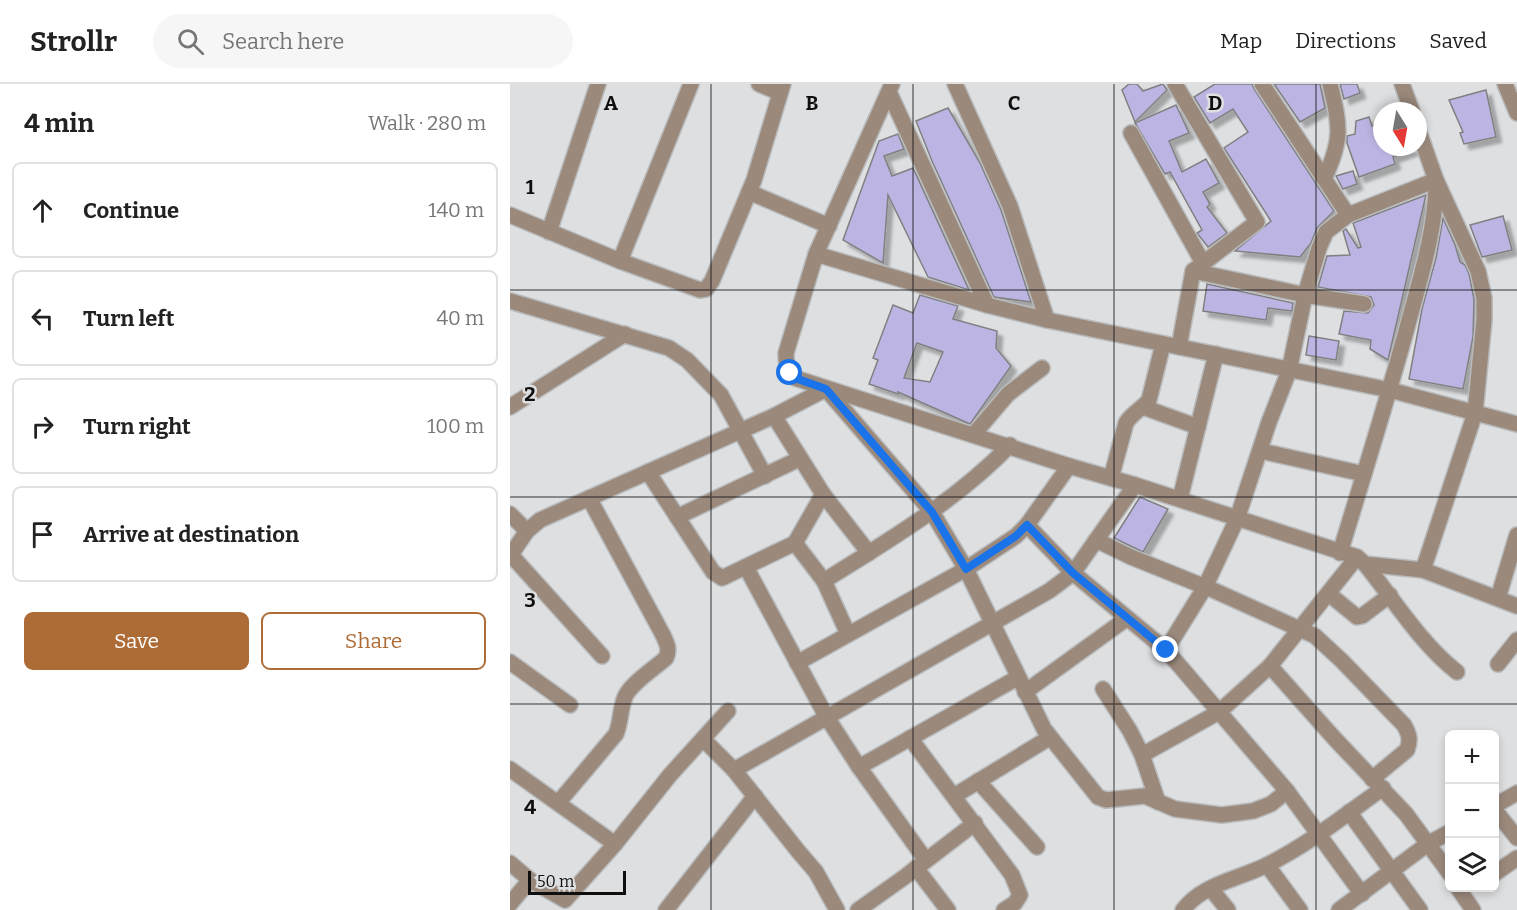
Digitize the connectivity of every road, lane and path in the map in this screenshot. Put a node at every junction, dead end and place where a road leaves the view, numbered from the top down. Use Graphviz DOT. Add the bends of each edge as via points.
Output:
graph roads {
  1 [pos="598,84"];
  2 [pos="691,84"];
  3 [pos="759,84"];
  4 [pos="955,84"];
  5 [pos="1175,84"];
  6 [pos="1262,84"];
  7 [pos="1330,84"];
  8 [pos="1402,84"];
  9 [pos="1505,84"];
  10 [pos="890,88"];
  11 [pos="782,89"];
  12 [pos="1409,102"];
  13 [pos="1517,113"];
  14 [pos="1131,132"];
  15 [pos="1427,154"];
  16 [pos="1324,179"];
  17 [pos="1436,180"];
  18 [pos="749,192"];
  19 [pos="510,215"];
  20 [pos="1348,215"];
  21 [pos="829,226"];
  22 [pos="549,231"];
  23 [pos="816,254"];
  24 [pos="620,261"];
  25 [pos="1198,267"];
  26 [pos="1305,295"];
  27 [pos="510,301"];
  28 [pos="1364,304"];
  29 [pos="987,305"];
  30 [pos="1047,320"];
  31 [pos="625,334"];
  32 [pos="1163,344"];
  33 [pos="1179,347"];
  34 [pos="1216,354"];
  35 [pos="1042,368"];
  36 [pos="1289,371"];
  37 [pos="826,389"];
  38 [pos="1390,390"];
  39 [pos="510,407"];
  40 [pos="1143,407"];
  41 [pos="1475,412"];
  42 [pos="774,416"];
  43 [pos="1517,424"];
  44 [pos="1198,427"];
  45 [pos="740,431"];
  46 [pos="974,434"];
  47 [pos="1010,446"];
  48 [pos="1261,450"];
  49 [pos="799,459"];
  50 [pos="1069,466"];
  51 [pos="648,472"];
  52 [pos="1364,474"];
  53 [pos="765,476"];
  54 [pos="1112,478"];
  55 [pos="1135,485"];
  56 [pos="823,494"];
  57 [pos="589,498"];
  58 [pos="1180,499"];
  59 [pos="932,512"];
  60 [pos="510,514"];
  61 [pos="677,517"];
  62 [pos="1237,519"];
  63 [pos="1027,525"];
  64 [pos="527,531"];
  65 [pos="1517,535"];
  66 [pos="1096,540"];
  67 [pos="795,543"];
  68 [pos="869,553"];
  69 [pos="1340,553"];
  70 [pos="511,556"];
  71 [pos="1361,560"];
  72 [pos="746,567"];
  73 [pos="966,569"];
  74 [pos="1423,570"];
  75 [pos="1073,573"];
  76 [pos="824,581"];
  77 [pos="1205,587"];
  78 [pos="1329,594"];
  79 [pos="1390,595"];
  80 [pos="1498,598"];
  81 [pos="1517,606"];
  82 [pos="1126,619"];
  83 [pos="991,623"];
  84 [pos="1300,630"];
  85 [pos="848,634"];
  86 [pos="1517,640"];
  87 [pos="1166,650"];
  88 [pos="602,656"];
  89 [pos="510,662"];
  90 [pos="797,663"];
  91 [pos="1498,664"];
  92 [pos="1270,666"];
  93 [pos="1457,672"];
  94 [pos="1017,678"];
  95 [pos="1103,689"];
  96 [pos="1025,692"];
  97 [pos="570,705"];
  98 [pos="728,711"];
  99 [pos="1220,712"];
  100 [pos="826,716"];
  101 [pos="910,738"];
  102 [pos="1049,738"];
  103 [pos="703,739"];
  104 [pos="1142,755"];
  105 [pos="859,767"];
  106 [pos="734,770"];
  107 [pos="511,772"];
  108 [pos="978,781"];
  109 [pos="1377,783"];
  110 [pos="1287,791"];
  111 [pos="1517,793"];
  112 [pos="755,796"];
  113 [pos="954,796"];
  114 [pos="1158,802"];
  115 [pos="558,803"];
  116 [pos="1499,805"];
  117 [pos="1349,812"];
  118 [pos="1499,815"];
  119 [pos="975,823"];
  120 [pos="1445,833"];
  121 [pos="1318,835"];
  122 [pos="1517,838"];
  123 [pos="1429,843"];
  124 [pos="615,844"];
  125 [pos="1037,847"];
  126 [pos="1517,858"];
  127 [pos="510,863"];
  128 [pos="920,864"];
  129 [pos="1267,865"];
  130 [pos="1445,868"];
  131 [pos="1499,871"];
  132 [pos="1390,872"];
  133 [pos="530,880"];
  134 [pos="1211,889"];
  135 [pos="1467,892"];
  136 [pos="1362,894"];
  137 [pos="510,904"];
  138 [pos="566,905"];
  139 [pos="666,910"];
  140 [pos="837,910"];
  141 [pos="858,910"];
  142 [pos="948,910"];
  143 [pos="1004,910"];
  144 [pos="1183,910"];
  145 [pos="1228,910"];
  146 [pos="1300,910"];
  147 [pos="1339,910"];
  148 [pos="1420,910"];
  149 [pos="1473,910"];
  1 -- 22 [label="street"];
  2 -- 24 [label="street"];
  3 -- 11 [label="street"];
  4 -- 30 [label="street" via="1010,206"];
  5 -- 25 [label="street" via="1257,222"];
  6 -- 16 [label="street"];
  7 -- 16 [label="street" via="1339,122 1337,146"];
  8 -- 12 [label="street"];
  9 -- 13 [label="street"];
  10 -- 21 [label="street"];
  10 -- 29 [label="street"];
  11 -- 18 [label="street"];
  14 -- 25 [label="street"];
  15 -- 17 [label="street"];
  16 -- 20 [label="street"];
  17 -- 20 [label="street"];
  17 -- 38 [label="street" via="1430,238"];
  17 -- 41 [label="street" via="1478,271 1484,298"];
  18 -- 21 [label="street"];
  18 -- 24 [label="street" via="706,289 700,291"];
  19 -- 22 [label="street"];
  20 -- 26 [label="street" via="1326,232"];
  21 -- 23 [label="street"];
  22 -- 24 [label="street"];
  23 -- 29 [label="street"];
  23 -- 37 [label="street" via="786,364 795,378"];
  25 -- 26 [label="street"];
  25 -- 33 [label="street"];
  26 -- 28 [label="street"];
  26 -- 36 [label="street"];
  27 -- 31 [label="street"];
  29 -- 30 [label="street"];
  30 -- 32 [label="street"];
  31 -- 39 [label="street"];
  31 -- 45 [label="street" via="669,348 687,360 721,395"];
  32 -- 33 [label="street"];
  32 -- 40 [label="street" via="1149,400"];
  33 -- 34 [label="street"];
  34 -- 36 [label="street"];
  34 -- 44 [label="street"];
  35 -- 46 [label="street" via="1008,394"];
  36 -- 38 [label="street"];
  36 -- 48 [label="street"];
  37 -- 42 [label="street"];
  37 -- 46 [label="street"];
  37 -- 59 [label="street"];
  38 -- 41 [label="street"];
  38 -- 52 [label="street"];
  40 -- 44 [label="street"];
  40 -- 54 [label="street" via="1126,423"];
  41 -- 43 [label="street"];
  41 -- 74 [label="street"];
  42 -- 45 [label="street"];
  42 -- 49 [label="street"];
  44 -- 58 [label="street"];
  45 -- 51 [label="street"];
  45 -- 53 [label="street"];
  46 -- 47 [label="street"];
  47 -- 50 [label="street"];
  47 -- 59 [label="street"];
  48 -- 52 [label="street"];
  48 -- 62 [label="street"];
  49 -- 53 [label="street"];
  49 -- 56 [label="street"];
  50 -- 54 [label="street"];
  50 -- 63 [label="street"];
  51 -- 57 [label="street"];
  51 -- 61 [label="street"];
  52 -- 69 [label="street"];
  53 -- 61 [label="street"];
  54 -- 55 [label="street"];
  55 -- 58 [label="street"];
  55 -- 66 [label="street"];
  56 -- 67 [label="street"];
  56 -- 68 [label="street"];
  57 -- 64 [label="street" via="540,520"];
  57 -- 115 [label="street" via="663,635 668,652 628,691 616,734"];
  58 -- 62 [label="street"];
  59 -- 68 [label="street"];
  59 -- 73 [label="street"];
  60 -- 64 [label="street"];
  61 -- 72 [label="street" via="718,577"];
  62 -- 69 [label="street"];
  62 -- 77 [label="street"];
  63 -- 73 [label="street"];
  63 -- 75 [label="street"];
  64 -- 70 [label="street"];
  65 -- 80 [label="street"];
  66 -- 75 [label="street"];
  66 -- 77 [label="street"];
  67 -- 72 [label="street"];
  67 -- 76 [label="street"];
  68 -- 76 [label="street"];
  69 -- 71 [label="street"];
  70 -- 88 [label="street"];
  71 -- 74 [label="street"];
  71 -- 78 [label="street"];
  71 -- 79 [label="street"];
  72 -- 90 [label="street"];
  73 -- 83 [label="street"];
  73 -- 85 [label="street"];
  74 -- 80 [label="street"];
  75 -- 82 [label="street"];
  75 -- 83 [label="street"];
  76 -- 85 [label="street"];
  77 -- 84 [label="street"];
  77 -- 87 [label="street"];
  78 -- 79 [label="street" via="1357,617"];
  78 -- 84 [label="street"];
  79 -- 93 [label="street"];
  80 -- 81 [label="street"];
  82 -- 87 [label="street"];
  82 -- 96 [label="street"];
  83 -- 94 [label="street"];
  83 -- 100 [label="street"];
  84 -- 92 [label="street"];
  84 -- 109 [label="street" via="1315,636 1404,725 1410,742 1407,750"];
  85 -- 90 [label="street"];
  86 -- 91 [label="street"];
  87 -- 99 [label="street"];
  89 -- 97 [label="street"];
  90 -- 100 [label="street"];
  92 -- 99 [label="street"];
  92 -- 109 [label="street"];
  94 -- 96 [label="street"];
  94 -- 101 [label="street"];
  95 -- 104 [label="street"];
  96 -- 102 [label="street"];
  98 -- 103 [label="street"];
  99 -- 104 [label="street"];
  99 -- 110 [label="street"];
  100 -- 105 [label="street"];
  100 -- 106 [label="street"];
  101 -- 105 [label="street"];
  101 -- 113 [label="street"];
  102 -- 108 [label="street"];
  102 -- 114 [label="street" via="1098,797 1145,796"];
  103 -- 106 [label="street"];
  103 -- 124 [label="street"];
  104 -- 114 [label="street"];
  105 -- 128 [label="street"];
  106 -- 112 [label="street"];
  107 -- 115 [label="street"];
  108 -- 113 [label="street"];
  108 -- 125 [label="street"];
  109 -- 117 [label="street"];
  109 -- 123 [label="street"];
  110 -- 114 [label="street" via="1271,804 1253,811 1222,814 1175,809"];
  110 -- 121 [label="street"];
  111 -- 116 [label="street"];
  112 -- 139 [label="street"];
  112 -- 140 [label="street" via="810,863"];
  113 -- 119 [label="street"];
  115 -- 124 [label="street"];
  117 -- 121 [label="street"];
  117 -- 132 [label="street"];
  118 -- 122 [label="street"];
  119 -- 128 [label="street"];
  119 -- 143 [label="street" via="1019,888 1015,903"];
  120 -- 123 [label="street"];
  121 -- 129 [label="street"];
  121 -- 136 [label="street"];
  123 -- 130 [label="street"];
  123 -- 132 [label="street"];
  124 -- 138 [label="street"];
  126 -- 131 [label="street"];
  127 -- 133 [label="street"];
  128 -- 141 [label="street"];
  128 -- 142 [label="street"];
  129 -- 134 [label="street"];
  129 -- 146 [label="street"];
  132 -- 136 [label="street"];
  132 -- 148 [label="street"];
  133 -- 137 [label="street"];
  133 -- 138 [label="street"];
  134 -- 144 [label="street" via="1196,896"];
  134 -- 145 [label="street"];
  135 -- 149 [label="street"];
  136 -- 147 [label="street"];
}
